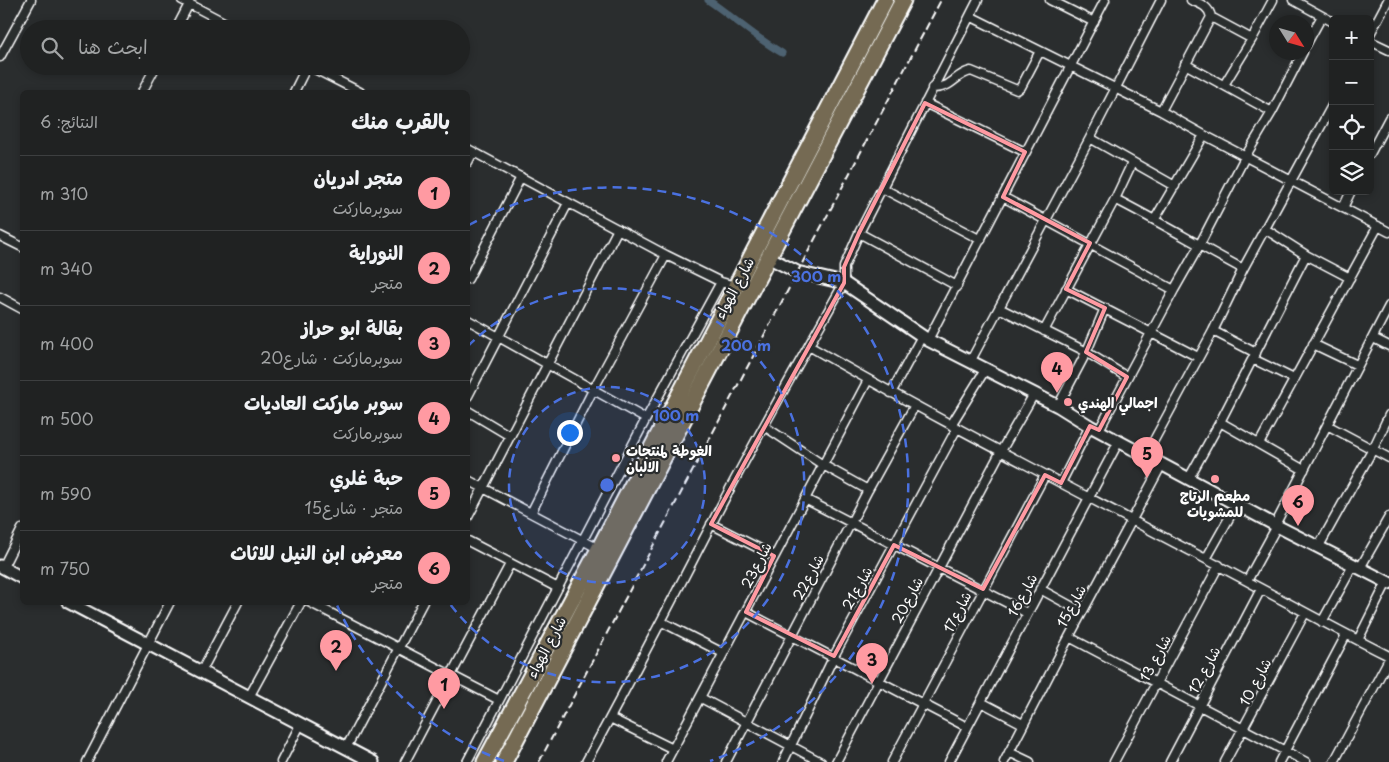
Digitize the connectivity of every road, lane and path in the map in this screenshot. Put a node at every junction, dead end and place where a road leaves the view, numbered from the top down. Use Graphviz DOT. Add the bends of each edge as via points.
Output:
graph roads {
  1 [pos="31,0"];
  2 [pos="885,0"];
  3 [pos="902,0"];
  4 [pos="978,0"];
  5 [pos="1050,0"];
  6 [pos="1105,0"];
  7 [pos="1161,0"];
  8 [pos="1191,0"];
  9 [pos="1273,0"];
  10 [pos="1293,0"];
  11 [pos="1388,0"];
  12 [pos="186,2"];
  13 [pos="970,16"];
  14 [pos="1322,16"];
  15 [pos="1211,17"];
  16 [pos="21,20"];
  17 [pos="179,20"];
  18 [pos="220,20"];
  19 [pos="1329,20"];
  20 [pos="20,21"];
  21 [pos="1094,22"];
  22 [pos="1374,26"];
  23 [pos="1314,30"];
  24 [pos="0,37"];
  25 [pos="1252,39"];
  26 [pos="9,42"];
  27 [pos="1374,43"];
  28 [pos="1040,50"];
  29 [pos="1389,50"];
  30 [pos="0,57"];
  31 [pos="1299,60"];
  32 [pos="1185,64"];
  33 [pos="1072,66"];
  34 [pos="151,75"];
  35 [pos="303,75"];
  36 [pos="326,75"];
  37 [pos="1224,85"];
  38 [pos="932,88"];
  39 [pos="1116,88"];
  40 [pos="143,90"];
  41 [pos="295,90"];
  42 [pos="356,90"];
  43 [pos="925,103"];
  44 [pos="1332,105"];
  45 [pos="1161,111"];
  46 [pos="1272,112"];
  47 [pos="1389,118"];
  48 [pos="1204,135"];
  49 [pos="1090,138"];
  50 [pos="1372,150"];
  51 [pos="470,151"];
  52 [pos="1025,152"];
  53 [pos="1244,156"];
  54 [pos="1132,163"];
  55 [pos="521,178"];
  56 [pos="1291,181"];
  57 [pos="1175,186"];
  58 [pos="882,188"];
  59 [pos="1350,195"];
  60 [pos="1003,197"];
  61 [pos="1115,199"];
  62 [pos="568,202"];
  63 [pos="1343,208"];
  64 [pos="1045,219"];
  65 [pos="1155,219"];
  66 [pos="1378,226"];
  67 [pos="618,229"];
  68 [pos="1265,229"];
  69 [pos="1389,232"];
  70 [pos="859,233"];
  71 [pos="0,236"];
  72 [pos="981,240"];
  73 [pos="1090,243"];
  74 [pos="1199,246"];
  75 [pos="20,247"];
  76 [pos="666,255"];
  77 [pos="1306,255"];
  78 [pos="768,257"];
  79 [pos="1243,269"];
  80 [pos="470,275"];
  81 [pos="1350,278"];
  82 [pos="844,283"];
  83 [pos="728,284"];
  84 [pos="957,286"];
  85 [pos="1066,289"];
  86 [pos="1174,290"];
  87 [pos="0,298"];
  88 [pos="1389,306"];
  89 [pos="20,308"];
  90 [pos="999,308"];
  91 [pos="1105,308"];
  92 [pos="470,321"];
  93 [pos="1044,331"];
  94 [pos="1213,331"];
  95 [pos="1152,332"];
  96 [pos="498,337"];
  97 [pos="925,338"];
  98 [pos="1373,338"];
  99 [pos="1313,344"];
  100 [pos="809,346"];
  101 [pos="1389,346"];
  102 [pos="1086,352"];
  103 [pos="1254,356"];
  104 [pos="1198,357"];
  105 [pos="970,362"];
  106 [pos="547,364"];
  107 [pos="1357,365"];
  108 [pos="985,370"];
  109 [pos="1127,377"];
  110 [pos="1294,379"];
  111 [pos="868,380"];
  112 [pos="593,390"];
  113 [pos="470,392"];
  114 [pos="891,393"];
  115 [pos="1034,394"];
  116 [pos="915,405"];
  117 [pos="1058,406"];
  118 [pos="470,412"];
  119 [pos="1389,415"];
  120 [pos="646,419"];
  121 [pos="1220,422"];
  122 [pos="1327,425"];
  123 [pos="764,426"];
  124 [pos="954,426"];
  125 [pos="1095,428"];
  126 [pos="510,436"];
  127 [pos="1119,441"];
  128 [pos="1259,444"];
  129 [pos="1373,449"];
  130 [pos="1001,451"];
  131 [pos="1146,455"];
  132 [pos="1389,458"];
  133 [pos="1162,464"];
  134 [pos="823,465"];
  135 [pos="1304,470"];
  136 [pos="1045,475"];
  137 [pos="1189,478"];
  138 [pos="470,481"];
  139 [pos="1061,483"];
  140 [pos="482,488"];
  141 [pos="868,490"];
  142 [pos="1089,497"];
  143 [pos="806,498"];
  144 [pos="1236,504"];
  145 [pos="470,513"];
  146 [pos="531,513"];
  147 [pos="1389,517"];
  148 [pos="1131,520"];
  149 [pos="852,522"];
  150 [pos="711,524"];
  151 [pos="1276,525"];
  152 [pos="20,533"];
  153 [pos="583,541"];
  154 [pos="470,542"];
  155 [pos="894,545"];
  156 [pos="1320,546"];
  157 [pos="599,549"];
  158 [pos="774,556"];
  159 [pos="1206,559"];
  160 [pos="510,564"];
  161 [pos="1,566"];
  162 [pos="1219,566"];
  163 [pos="1357,566"];
  164 [pos="939,567"];
  165 [pos="20,577"];
  166 [pos="1247,581"];
  167 [pos="1388,582"];
  168 [pos="558,588"];
  169 [pos="983,589"];
  170 [pos="1040,589"];
  171 [pos="1261,589"];
  172 [pos="80,605"];
  173 [pos="168,605"];
  174 [pos="236,605"];
  175 [pos="300,605"];
  176 [pos="314,605"];
  177 [pos="421,605"];
  178 [pos="746,612"];
  179 [pos="1027,612"];
  180 [pos="1082,612"];
  181 [pos="1305,613"];
  182 [pos="662,622"];
  183 [pos="1322,622"];
  184 [pos="792,635"];
  185 [pos="1346,635"];
  186 [pos="1068,637"];
  187 [pos="1358,640"];
  188 [pos="148,644"];
  189 [pos="399,648"];
  190 [pos="723,653"];
  191 [pos="834,656"];
  192 [pos="1389,658"];
  193 [pos="201,672"];
  194 [pos="451,675"];
  195 [pos="880,680"];
  196 [pos="1155,684"];
  197 [pos="249,698"];
  198 [pos="701,698"];
  199 [pos="499,700"];
  200 [pos="981,702"];
  201 [pos="924,704"];
  202 [pos="1199,707"];
  203 [pos="610,718"];
  204 [pos="747,723"];
  205 [pos="300,724"];
  206 [pos="1023,724"];
  207 [pos="967,727"];
  208 [pos="1244,729"];
  209 [pos="791,746"];
  210 [pos="346,748"];
  211 [pos="673,749"];
  212 [pos="1285,750"];
  213 [pos="1009,752"];
  214 [pos="87,762"];
  215 [pos="280,762"];
  216 [pos="373,762"];
  217 [pos="405,762"];
  218 [pos="467,762"];
  219 [pos="485,762"];
  220 [pos="504,762"];
  221 [pos="586,762"];
  222 [pos="666,762"];
  223 [pos="726,762"];
  224 [pos="782,762"];
  225 [pos="821,762"];
  226 [pos="836,762"];
  227 [pos="892,762"];
  228 [pos="949,762"];
  229 [pos="1004,762"];
  230 [pos="1030,762"];
  231 [pos="1114,762"];
  232 [pos="1170,762"];
  233 [pos="1225,762"];
  234 [pos="1279,762"];
  235 [pos="1306,762"];
  236 [pos="1334,762"];
  1 -- 16 [label="street"];
  2 -- 83 [label="highway, شارع الهواء"];
  3 -- 78 [label="highway, شارع الهواء"];
  4 -- 13 [label="street"];
  5 -- 21 [label="street"];
  6 -- 21 [label="street"];
  7 -- 39 [label="street"];
  8 -- 15 [label="street" via="1205,6"];
  9 -- 25 [label="street"];
  10 -- 14 [label="street"];
  11 -- 22 [label="street"];
  12 -- 17 [label="street"];
  12 -- 18 [label="street"];
  13 -- 28 [label="street"];
  13 -- 38 [label="street"];
  14 -- 19 [label="street"];
  14 -- 23 [label="street"];
  15 -- 25 [label="street"];
  15 -- 32 [label="street"];
  20 -- 26 [label="street"];
  21 -- 33 [label="street"];
  24 -- 26 [label="street"];
  25 -- 37 [label="street"];
  26 -- 30 [label="street"];
  27 -- 29 [label="street"];
  28 -- 33 [label="street"];
  28 -- 38 [label="street" via="1017,90 971,71 944,87"];
  31 -- 46 [label="street"];
  32 -- 37 [label="street"];
  32 -- 45 [label="street"];
  33 -- 39 [label="street"];
  33 -- 52 [label="street"];
  34 -- 40 [label="street"];
  35 -- 41 [label="street"];
  36 -- 42 [label="street"];
  37 -- 46 [label="street"];
  38 -- 43 [label="street"];
  39 -- 45 [label="street"];
  39 -- 49 [label="street"];
  43 -- 52 [label="street"];
  43 -- 58 [label="street"];
  44 -- 56 [label="street"];
  45 -- 48 [label="street"];
  46 -- 53 [label="street"];
  47 -- 50 [label="street"];
  48 -- 53 [label="street"];
  48 -- 57 [label="street"];
  49 -- 54 [label="street"];
  49 -- 64 [label="street"];
  51 -- 55 [label="street"];
  52 -- 60 [label="street"];
  53 -- 56 [label="street"];
  53 -- 74 [label="street"];
  54 -- 57 [label="street"];
  54 -- 61 [label="street"];
  55 -- 62 [label="street"];
  55 -- 80 [label="street"];
  56 -- 63 [label="street"];
  56 -- 68 [label="street"];
  57 -- 65 [label="street"];
  58 -- 70 [label="street"];
  58 -- 72 [label="street"];
  59 -- 63 [label="street"];
  60 -- 64 [label="street"];
  60 -- 72 [label="street"];
  61 -- 65 [label="street"];
  61 -- 73 [label="street"];
  62 -- 67 [label="street"];
  62 -- 96 [label="street"];
  63 -- 66 [label="street"];
  64 -- 73 [label="street"];
  64 -- 90 [label="street"];
  65 -- 74 [label="street"];
  66 -- 69 [label="street"];
  66 -- 81 [label="street"];
  67 -- 76 [label="street"];
  67 -- 106 [label="street"];
  68 -- 77 [label="street"];
  68 -- 79 [label="street"];
  70 -- 82 [label="street" via="844,267"];
  70 -- 84 [label="street"];
  71 -- 75 [label="street"];
  72 -- 84 [label="street"];
  73 -- 85 [label="street"];
  73 -- 86 [label="street"];
  74 -- 79 [label="street"];
  74 -- 86 [label="street"];
  76 -- 83 [label="street"];
  76 -- 112 [label="street"];
  77 -- 81 [label="street"];
  77 -- 103 [label="street"];
  78 -- 82 [label="street" via="797,272"];
  78 -- 220 [label="highway, شارع الهواء"];
  79 -- 94 [label="street"];
  81 -- 99 [label="street"];
  82 -- 97 [label="street"];
  82 -- 100 [label="street"];
  83 -- 120 [label="street"];
  83 -- 157 [label="highway, شارع الهواء"];
  84 -- 97 [label="street"];
  85 -- 91 [label="street"];
  85 -- 93 [label="street"];
  86 -- 95 [label="street"];
  87 -- 89 [label="street"];
  88 -- 98 [label="street"];
  90 -- 93 [label="street"];
  90 -- 105 [label="street"];
  91 -- 95 [label="street"];
  91 -- 102 [label="street"];
  92 -- 96 [label="street"];
  93 -- 102 [label="street"];
  94 -- 103 [label="street"];
  94 -- 104 [label="street"];
  95 -- 104 [label="street"];
  95 -- 109 [label="street"];
  96 -- 106 [label="street"];
  96 -- 113 [label="street"];
  97 -- 105 [label="street"];
  97 -- 114 [label="street"];
  98 -- 101 [label="street"];
  98 -- 107 [label="street"];
  99 -- 107 [label="street"];
  99 -- 110 [label="street"];
  100 -- 111 [label="street"];
  100 -- 123 [label="street"];
  102 -- 109 [label="street"];
  102 -- 117 [label="street"];
  103 -- 110 [label="street"];
  103 -- 121 [label="street"];
  104 -- 131 [label="street"];
  105 -- 108 [label="street"];
  106 -- 112 [label="street"];
  106 -- 126 [label="street"];
  107 -- 122 [label="street"];
  108 -- 115 [label="street"];
  108 -- 124 [label="street, شارع21"];
  109 -- 125 [label="street"];
  110 -- 128 [label="street"];
  111 -- 114 [label="street"];
  111 -- 134 [label="street, شارع23"];
  112 -- 120 [label="street"];
  112 -- 146 [label="street"];
  114 -- 116 [label="street"];
  115 -- 117 [label="street"];
  115 -- 130 [label="street, شارع20"];
  116 -- 124 [label="street"];
  116 -- 141 [label="street, شارع22"];
  117 -- 125 [label="street"];
  118 -- 126 [label="street"];
  119 -- 129 [label="street"];
  120 -- 153 [label="street"];
  121 -- 128 [label="street"];
  121 -- 137 [label="street"];
  122 -- 129 [label="street"];
  122 -- 135 [label="street"];
  123 -- 134 [label="street"];
  123 -- 150 [label="street"];
  124 -- 130 [label="street"];
  124 -- 155 [label="street, شارع21"];
  125 -- 127 [label="street"];
  125 -- 139 [label="street"];
  126 -- 140 [label="street"];
  127 -- 131 [label="street"];
  127 -- 142 [label="street, شارع16"];
  128 -- 135 [label="street"];
  129 -- 132 [label="street"];
  129 -- 156 [label="street"];
  130 -- 136 [label="street"];
  130 -- 164 [label="street, شارع20"];
  131 -- 133 [label="street"];
  133 -- 137 [label="street"];
  133 -- 148 [label="street, شارع15"];
  134 -- 141 [label="street"];
  134 -- 143 [label="street, شارع23"];
  135 -- 151 [label="street"];
  136 -- 139 [label="street"];
  136 -- 169 [label="street, شارع17"];
  137 -- 144 [label="street"];
  138 -- 140 [label="street"];
  139 -- 142 [label="street"];
  140 -- 145 [label="street"];
  140 -- 146 [label="street"];
  141 -- 149 [label="street, شارع22"];
  142 -- 148 [label="street"];
  142 -- 170 [label="street, شارع16"];
  143 -- 149 [label="street"];
  143 -- 158 [label="street, شارع23"];
  144 -- 151 [label="street"];
  144 -- 159 [label="street"];
  146 -- 153 [label="street"];
  147 -- 163 [label="street"];
  148 -- 159 [label="street"];
  148 -- 180 [label="street, شارع15"];
  149 -- 155 [label="street"];
  149 -- 184 [label="street, شارع22"];
  150 -- 158 [label="street"];
  150 -- 182 [label="street"];
  151 -- 156 [label="street"];
  151 -- 166 [label="street"];
  152 -- 161 [label="street"];
  153 -- 157 [label="street"];
  153 -- 168 [label="street"];
  154 -- 160 [label="street"];
  155 -- 164 [label="street"];
  155 -- 191 [label="street, شارع21"];
  156 -- 163 [label="street"];
  157 -- 219 [label="highway, شارع الهواء"];
  158 -- 178 [label="street, شارع23"];
  159 -- 162 [label="street"];
  160 -- 168 [label="street"];
  160 -- 194 [label="street"];
  161 -- 165 [label="street"];
  162 -- 166 [label="street"];
  162 -- 196 [label="street, شارع 13"];
  163 -- 167 [label="street"];
  163 -- 183 [label="street"];
  164 -- 169 [label="street"];
  164 -- 195 [label="street, شارع20"];
  166 -- 171 [label="street"];
  167 -- 187 [label="street"];
  168 -- 199 [label="street"];
  169 -- 179 [label="street"];
  169 -- 201 [label="street, شارع17"];
  170 -- 179 [label="street, شارع16"];
  170 -- 180 [label="street"];
  171 -- 181 [label="street"];
  171 -- 202 [label="street, شارع 12"];
  172 -- 188 [label="street"];
  173 -- 188 [label="street"];
  174 -- 193 [label="street"];
  175 -- 197 [label="street"];
  176 -- 189 [label="street"];
  177 -- 189 [label="street"];
  178 -- 184 [label="street"];
  178 -- 190 [label="street, شارع23"];
  179 -- 200 [label="street, شارع16"];
  180 -- 186 [label="street, شارع15"];
  181 -- 183 [label="street"];
  181 -- 208 [label="street, شارع 10"];
  182 -- 190 [label="street"];
  182 -- 203 [label="street"];
  183 -- 185 [label="street"];
  184 -- 191 [label="street"];
  184 -- 204 [label="street, شارع22"];
  185 -- 187 [label="street"];
  185 -- 212 [label="street"];
  186 -- 196 [label="street"];
  186 -- 206 [label="street, شارع15"];
  187 -- 192 [label="street"];
  188 -- 193 [label="street"];
  188 -- 214 [label="street"];
  189 -- 194 [label="street"];
  189 -- 210 [label="street"];
  190 -- 198 [label="street, شارع23"];
  191 -- 195 [label="street"];
  191 -- 209 [label="street, شارع21"];
  192 -- 236 [label="street"];
  193 -- 197 [label="street"];
  194 -- 199 [label="street"];
  194 -- 217 [label="street"];
  195 -- 201 [label="street"];
  195 -- 226 [label="street, شارع20"];
  196 -- 202 [label="street"];
  196 -- 231 [label="street, شارع 13"];
  197 -- 205 [label="street"];
  198 -- 204 [label="street"];
  198 -- 211 [label="street, شارع23"];
  199 -- 218 [label="street"];
  200 -- 206 [label="street"];
  200 -- 207 [label="street, شارع16"];
  201 -- 207 [label="street"];
  201 -- 227 [label="street, شارع17"];
  202 -- 208 [label="street"];
  202 -- 232 [label="street, شارع 12"];
  203 -- 211 [label="street"];
  203 -- 221 [label="street"];
  204 -- 209 [label="street"];
  204 -- 223 [label="street, شارع22"];
  205 -- 210 [label="street"];
  205 -- 215 [label="street"];
  206 -- 213 [label="street, شارع15"];
  207 -- 228 [label="street, شارع16"];
  208 -- 212 [label="street"];
  208 -- 233 [label="street, شارع 10"];
  209 -- 224 [label="street, شارع21"];
  209 -- 225 [label="street"];
  210 -- 216 [label="street"];
  211 -- 222 [label="street, شارع23"];
  212 -- 234 [label="street"];
  212 -- 235 [label="street"];
  213 -- 229 [label="street, شارع15"];
  213 -- 230 [label="street"];
}
